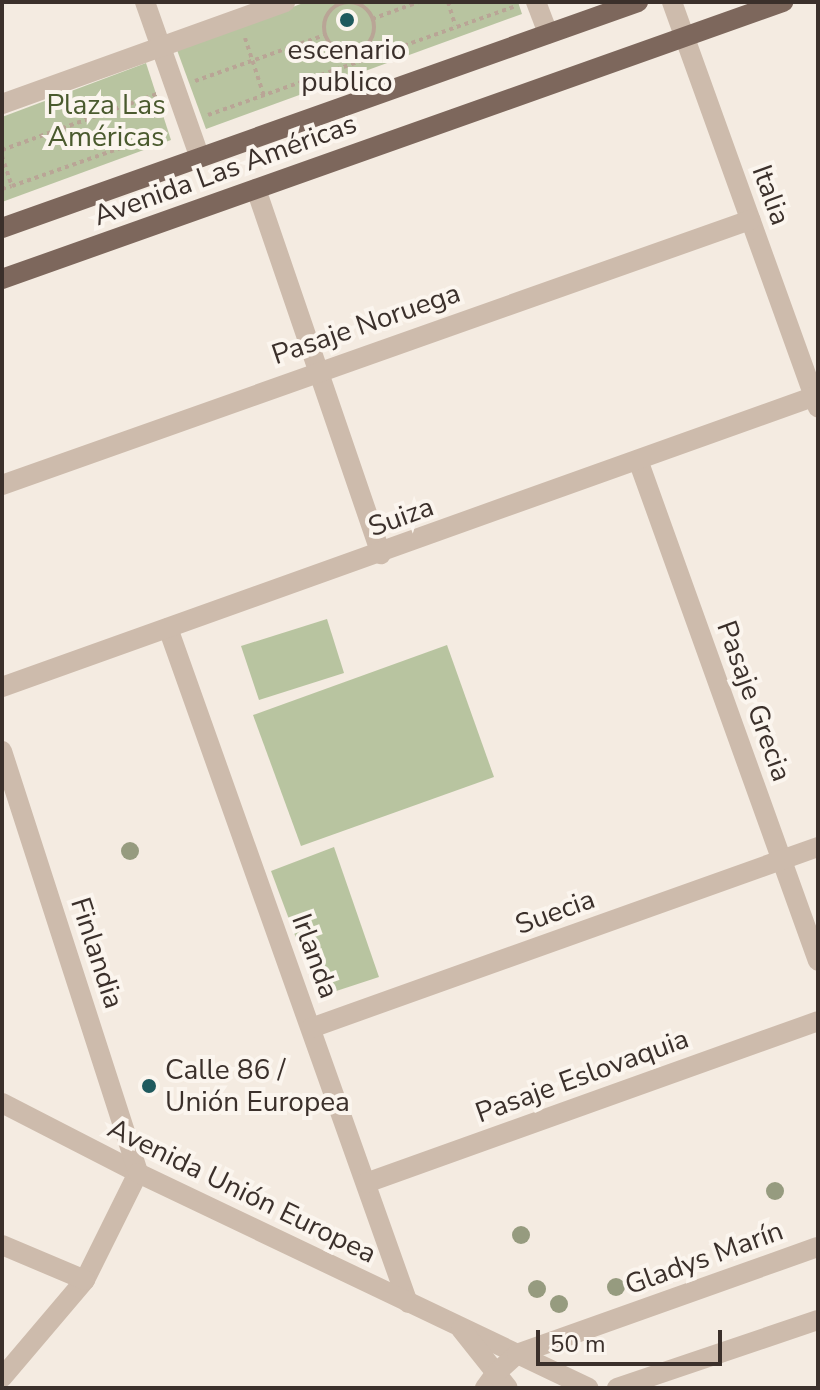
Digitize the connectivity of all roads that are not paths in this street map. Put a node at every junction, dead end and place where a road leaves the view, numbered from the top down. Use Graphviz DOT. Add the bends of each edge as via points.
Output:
graph roads {
  1 [pos="145,2"];
  2 [pos="285,2"];
  3 [pos="638,2"];
  4 [pos="672,2"];
  5 [pos="783,2"];
  6 [pos="530,3"];
  7 [pos="548,34"];
  8 [pos="684,37"];
  9 [pos="161,47"];
  10 [pos="2,104"];
  11 [pos="200,158"];
  12 [pos="256,189"];
  13 [pos="750,220"];
  14 [pos="2,228"];
  15 [pos="2,279"];
  16 [pos="318,371"];
  17 [pos="817,400"];
  18 [pos="638,460"];
  19 [pos="2,485"];
  20 [pos="381,554"];
  21 [pos="168,628"];
  22 [pos="2,687"];
  23 [pos="2,751"];
  24 [pos="818,847"];
  25 [pos="782,860"];
  26 [pos="818,961"];
  27 [pos="818,1021"];
  28 [pos="311,1028"];
  29 [pos="2,1103"];
  30 [pos="138,1173"];
  31 [pos="366,1183"];
  32 [pos="2,1245"];
  33 [pos="818,1247"];
  34 [pos="85,1280"];
  35 [pos="408,1303"];
  36 [pos="818,1320"];
  37 [pos="458,1326"];
  38 [pos="517,1354"];
  39 [pos="2,1378"];
  40 [pos="496,1383"];
  41 [pos="588,1388"];
  42 [pos="617,1388"];
  1 -- 9 [label="street"];
  2 -- 9 [label="street"];
  3 -- 7 [label="main road, Avenida Las Américas"];
  4 -- 8 [label="street, Italia"];
  5 -- 8 [label="main road, Avenida Las Américas"];
  6 -- 7 [label="street"];
  7 -- 11 [label="main road, Avenida Las Américas"];
  8 -- 12 [label="main road, Avenida Las Américas"];
  8 -- 13 [label="street, Italia"];
  9 -- 10 [label="street"];
  9 -- 11 [label="street"];
  11 -- 14 [label="main road, Avenida Las Américas"];
  12 -- 15 [label="main road, Avenida Las Américas"];
  12 -- 16 [label="street"];
  13 -- 16 [label="street, Pasaje Noruega"];
  13 -- 17 [label="street, Italia"];
  16 -- 19 [label="street, Pasaje Noruega"];
  16 -- 20 [label="street"];
  17 -- 18 [label="street, Suiza"];
  18 -- 20 [label="street, Suiza"];
  18 -- 25 [label="street, Pasaje Grecia"];
  20 -- 21 [label="street, Suiza"];
  21 -- 22 [label="street, Suiza"];
  21 -- 28 [label="street, Irlanda"];
  23 -- 30 [label="street, Finlandia"];
  24 -- 25 [label="street, Suecia"];
  25 -- 26 [label="street, Pasaje Grecia"];
  25 -- 28 [label="street, Suecia"];
  27 -- 31 [label="street, Pasaje Eslovaquia"];
  28 -- 31 [label="street, Irlanda"];
  29 -- 30 [label="street, Avenida Unión Europea"];
  30 -- 34 [label="street"];
  30 -- 35 [label="street, Avenida Unión Europea"];
  31 -- 35 [label="street, Irlanda"];
  32 -- 34 [label="street"];
  33 -- 38 [label="street, Gladys Marín"];
  34 -- 39 [label="street"];
  35 -- 37 [label="street, Avenida Unión Europea"];
  36 -- 42 [label="street"];
  37 -- 38 [label="street, Avenida Unión Europea"];
  37 -- 40 [label="street, Avenida Unión Europea"];
  38 -- 40 [label="street, Gladys Marín"];
  38 -- 41 [label="street, Avenida Unión Europea"];
}
